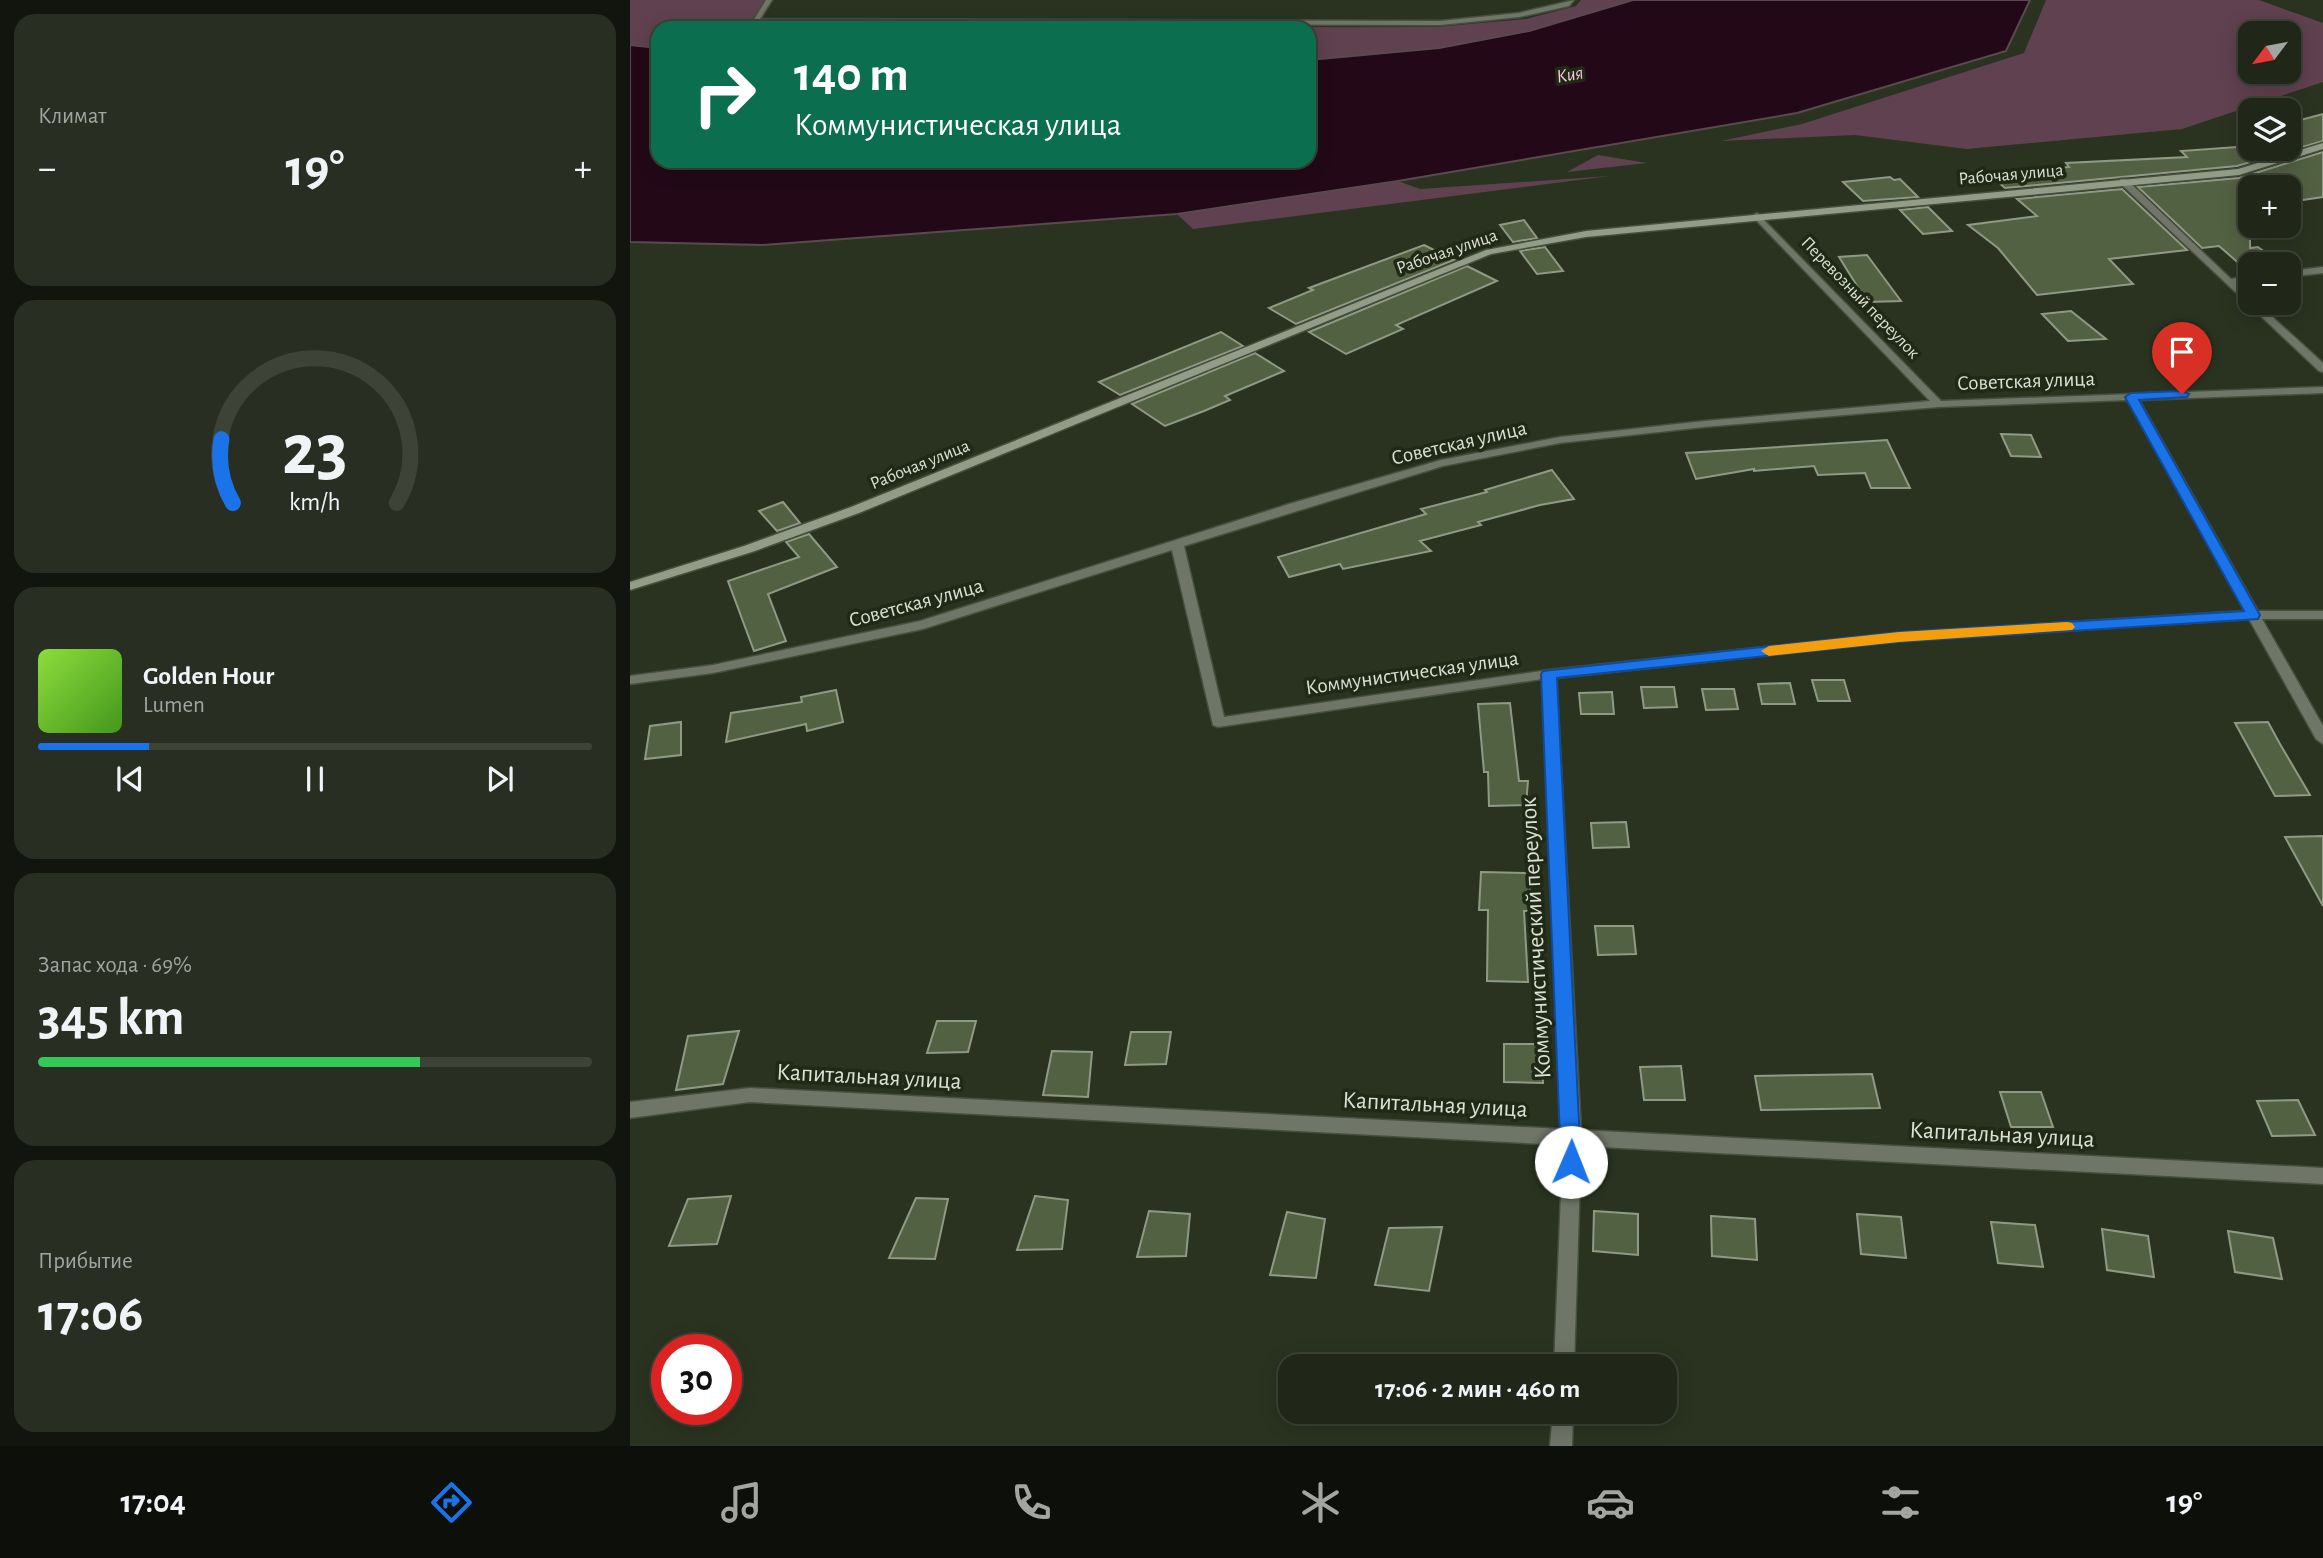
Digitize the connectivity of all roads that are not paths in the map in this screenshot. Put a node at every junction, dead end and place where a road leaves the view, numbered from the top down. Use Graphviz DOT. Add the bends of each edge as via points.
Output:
graph roads {
  1 [pos="769,0"];
  2 [pos="1569,2"];
  3 [pos="755,21"];
  4 [pos="1316,23"];
  5 [pos="2323,146"];
  6 [pos="2123,181"];
  7 [pos="1757,216"];
  8 [pos="2323,270"];
  9 [pos="2301,273"];
  10 [pos="2238,281"];
  11 [pos="2229,282"];
  12 [pos="2238,290"];
  13 [pos="2265,315"];
  14 [pos="2323,369"];
  15 [pos="2323,390"];
  16 [pos="2131,397"];
  17 [pos="1938,404"];
  18 [pos="1177,544"];
  19 [pos="630,586"];
  20 [pos="2253,615"];
  21 [pos="2323,615"];
  22 [pos="1549,674"];
  23 [pos="630,680"];
  24 [pos="2323,739"];
  25 [pos="630,1110"];
  26 [pos="1572,1137"];
  27 [pos="2323,1176"];
  28 [pos="1564,1354"];
  29 [pos="1562,1424"];
  30 [pos="1561,1446"];
  1 -- 3 [label="street"];
  2 -- 4 [label="street" via="1519,15 1440,23"];
  5 -- 6 [label="main road, Рабочая улица" via="2239,172"];
  6 -- 7 [label="main road, Рабочая улица"];
  6 -- 11 [label="street"];
  7 -- 17 [label="street, Перевозный переулок"];
  7 -- 19 [label="main road, Рабочая улица" via="1586,234 1489,252 855,510"];
  8 -- 9 [label="street"];
  10 -- 11 [label="street"];
  11 -- 12 [label="street"];
  13 -- 14 [label="street"];
  15 -- 16 [label="street, Советская улица"];
  16 -- 17 [label="street, Советская улица"];
  16 -- 20 [label="street"];
  17 -- 18 [label="street, Советская улица" via="1560,440 1441,463"];
  18 -- 22 [label="street, Коммунистическая улица" via="1218,722"];
  18 -- 23 [label="street, Советская улица" via="923,625 713,669"];
  20 -- 21 [label="street, Коммунистическая улица"];
  20 -- 22 [label="street, Коммунистическая улица" via="1899,637"];
  20 -- 24 [label="street"];
  22 -- 26 [label="street, Коммунистический переулок"];
  25 -- 26 [label="street, Капитальная улица" via="750,1095"];
  26 -- 27 [label="street, Капитальная улица"];
  26 -- 28 [label="street, Коммунистический переулок"];
  29 -- 30 [label="street"];
}
